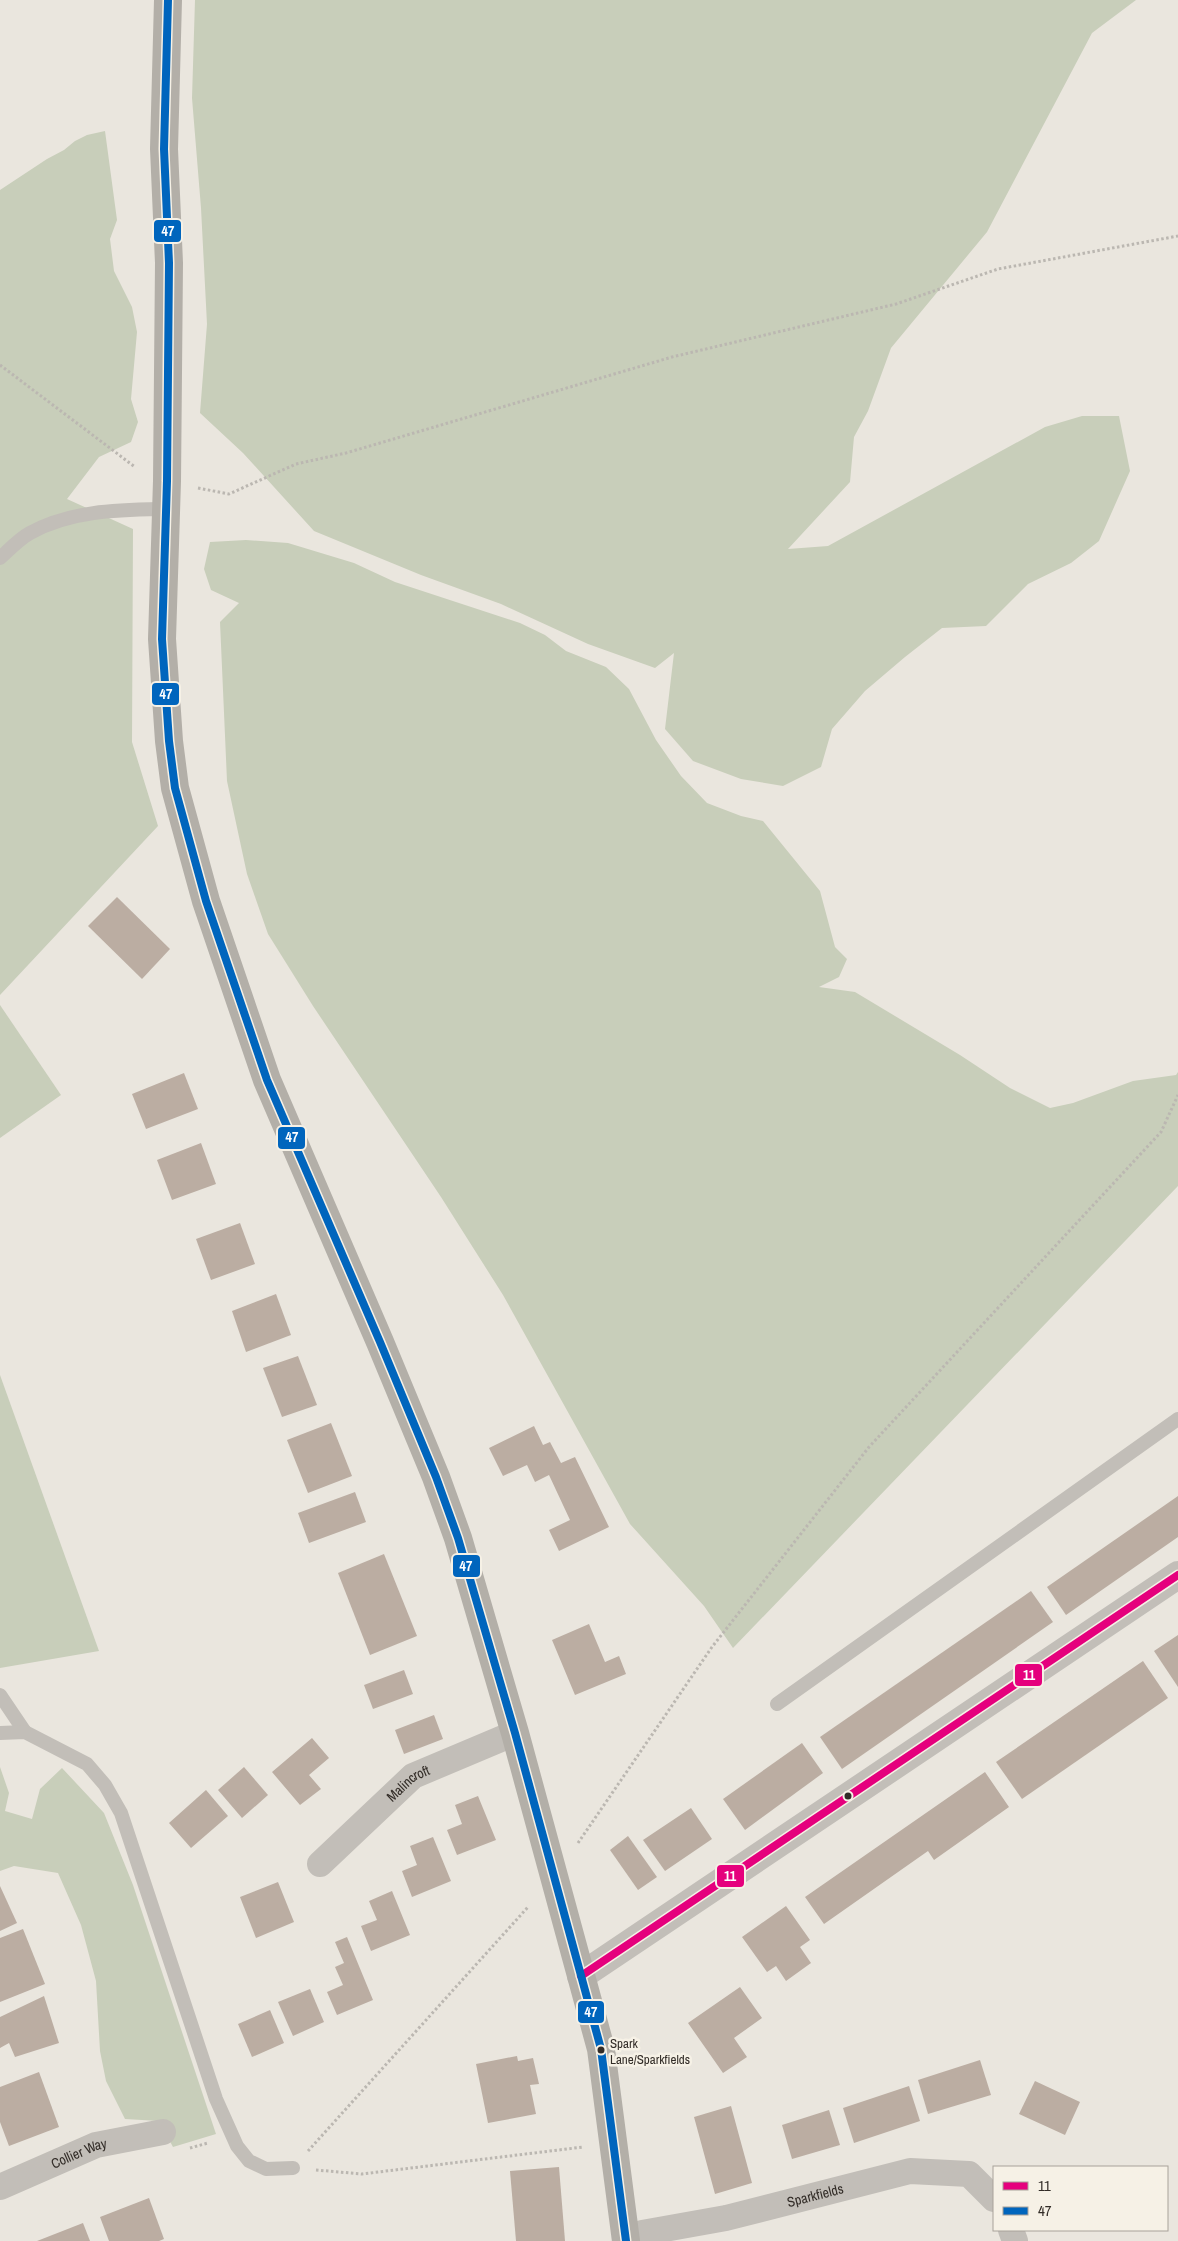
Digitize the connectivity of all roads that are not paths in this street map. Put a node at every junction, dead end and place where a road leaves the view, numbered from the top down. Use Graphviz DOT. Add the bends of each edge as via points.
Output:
graph roads {
  1 [pos="168,0"];
  2 [pos="166,510"];
  3 [pos="0,558"];
  4 [pos="1178,1419"];
  5 [pos="1178,1575"];
  6 [pos="0,1695"];
  7 [pos="777,1704"];
  8 [pos="25,1732"];
  9 [pos="0,1733"];
  10 [pos="515,1733"];
  11 [pos="320,1864"];
  12 [pos="582,1976"];
  13 [pos="163,2132"];
  14 [pos="293,2168"];
  15 [pos="0,2186"];
  16 [pos="993,2198"];
  17 [pos="626,2241"];
  18 [pos="631,2241"];
  1 -- 2 [label="main road" via="164,149 169,263"];
  2 -- 3 [label="lane" via="110,510 70,517 29,534"];
  2 -- 10 [label="main road" via="162,639 169,741 184,827 267,1080 436,1477"];
  4 -- 7 [label="lane"];
  5 -- 12 [label="street"];
  6 -- 8 [label="lane"];
  8 -- 9 [label="lane"];
  8 -- 14 [label="lane" via="86,1764 105,1785 121,1813 216,2098 237,2146 249,2161 266,2170"];
  10 -- 11 [label="street, Malincroft" via="413,1776"];
  10 -- 12 [label="main road"];
  12 -- 17 [label="main road" via="601,2050"];
  13 -- 15 [label="street, Collier Way" via="96,2145"];
  16 -- 18 [label="street, Sparkfields" via="969,2174 910,2171 726,2218 642,2233"];
}
